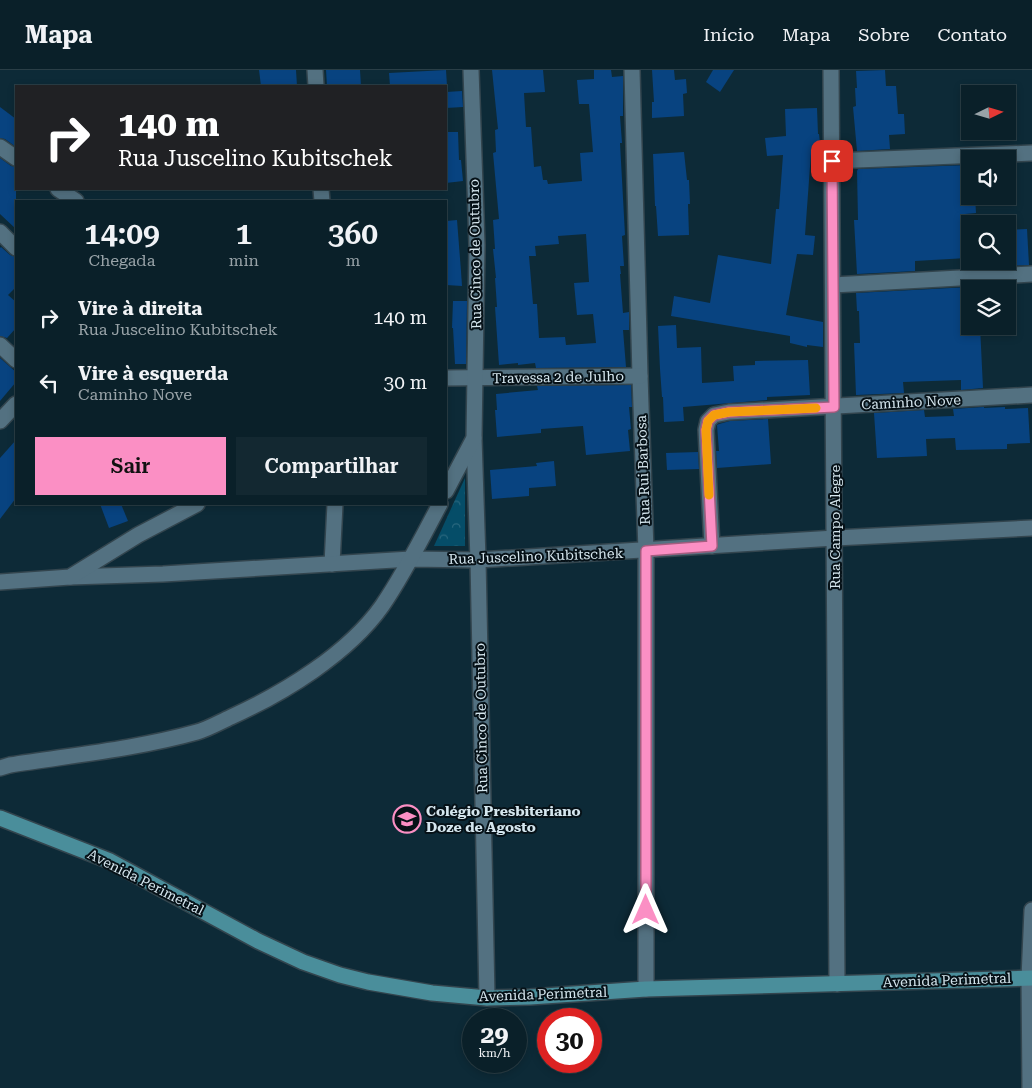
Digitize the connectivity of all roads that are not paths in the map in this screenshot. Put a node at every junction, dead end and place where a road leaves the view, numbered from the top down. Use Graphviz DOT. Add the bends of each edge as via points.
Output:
graph roads {
  1 [pos="315,70"];
  2 [pos="471,70"];
  3 [pos="632,70"];
  4 [pos="831,70"];
  5 [pos="316,85"];
  6 [pos="0,146"];
  7 [pos="1032,153"];
  8 [pos="15,157"];
  9 [pos="832,161"];
  10 [pos="60,190"];
  11 [pos="74,200"];
  12 [pos="0,232"];
  13 [pos="15,247"];
  14 [pos="1032,274"];
  15 [pos="833,285"];
  16 [pos="0,345"];
  17 [pos="15,359"];
  18 [pos="640,376"];
  19 [pos="447,378"];
  20 [pos="476,378"];
  21 [pos="1032,395"];
  22 [pos="15,405"];
  23 [pos="834,407"];
  24 [pos="0,421"];
  25 [pos="474,438"];
  26 [pos="447,489"];
  27 [pos="195,505"];
  28 [pos="335,505"];
  29 [pos="439,505"];
  30 [pos="1032,528"];
  31 [pos="835,538"];
  32 [pos="712,546"];
  33 [pos="646,551"];
  34 [pos="411,559"];
  35 [pos="478,560"];
  36 [pos="332,564"];
  37 [pos="70,577"];
  38 [pos="0,582"];
  39 [pos="0,768"];
  40 [pos="0,818"];
  41 [pos="1032,910"];
  42 [pos="1030,978"];
  43 [pos="837,984"];
  44 [pos="646,989"];
  45 [pos="487,998"];
  46 [pos="1030,1088"];
  1 -- 5 [label="street"];
  2 -- 20 [label="street, Rua Cinco de Outubro"];
  3 -- 18 [label="street, Rua Rui Barbosa"];
  4 -- 9 [label="street, Rua Campo Alegre"];
  6 -- 8 [label="street"];
  7 -- 9 [label="street"];
  9 -- 15 [label="street, Rua Campo Alegre"];
  10 -- 11 [label="street"];
  12 -- 13 [label="street"];
  14 -- 15 [label="street"];
  15 -- 23 [label="street, Rua Campo Alegre"];
  16 -- 17 [label="street"];
  18 -- 20 [label="street, Travessa 2 de Julho"];
  18 -- 33 [label="street, Rua Rui Barbosa"];
  19 -- 20 [label="street, Travessa 2 de Julho"];
  20 -- 25 [label="street, Rua Cinco de Outubro"];
  21 -- 23 [label="street, Caminho Nove"];
  22 -- 24 [label="street"];
  23 -- 31 [label="street, Rua Campo Alegre"];
  23 -- 32 [label="street, Caminho Nove" via="729,412 714,415 708,421"];
  25 -- 26 [label="street, Rua Cinco de Outubro"];
  25 -- 35 [label="street, Rua Cinco de Outubro"];
  27 -- 37 [label="street"];
  28 -- 36 [label="street"];
  29 -- 34 [label="street"];
  30 -- 31 [label="street, Rua Juscelino Kubitschek"];
  31 -- 32 [label="street, Rua Juscelino Kubitschek"];
  31 -- 43 [label="street, Rua Campo Alegre"];
  32 -- 33 [label="street, Rua Juscelino Kubitschek"];
  33 -- 35 [label="street, Rua Juscelino Kubitschek"];
  33 -- 44 [label="street, Rua Rui Barbosa"];
  34 -- 35 [label="street, Rua Juscelino Kubitschek"];
  34 -- 36 [label="street, Rua Juscelino Kubitschek"];
  34 -- 39 [label="street" via="382,606 360,632 295,684 246,710 199,732 152,744"];
  35 -- 45 [label="street, Rua Cinco de Outubro"];
  36 -- 37 [label="street, Rua Juscelino Kubitschek"];
  37 -- 38 [label="street, Rua Juscelino Kubitschek"];
  40 -- 45 [label="main road, Avenida Perimetral" via="110,861 303,962 368,982"];
  41 -- 42 [label="street"];
  42 -- 43 [label="main road, Avenida Perimetral"];
  42 -- 46 [label="street"];
  43 -- 44 [label="main road, Avenida Perimetral"];
  44 -- 45 [label="main road, Avenida Perimetral"];
}
